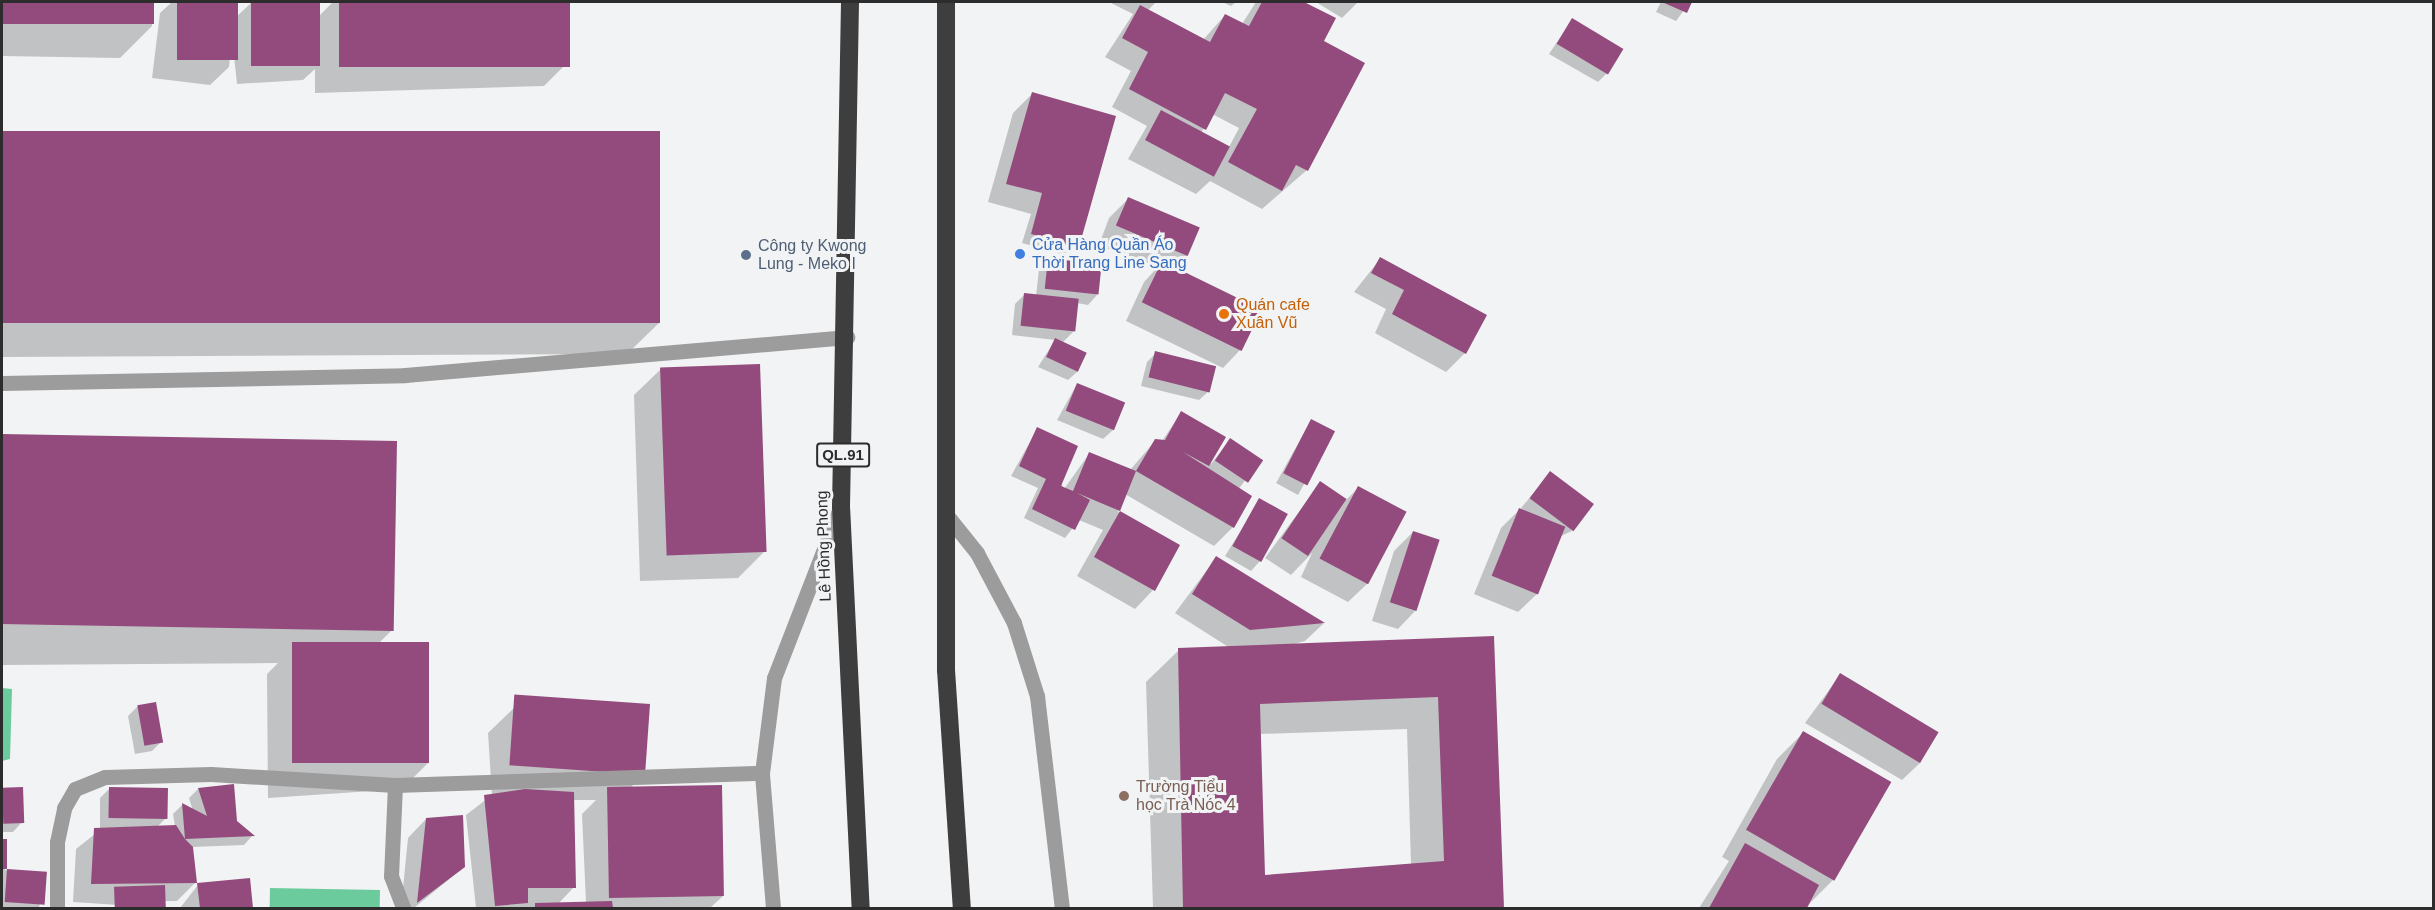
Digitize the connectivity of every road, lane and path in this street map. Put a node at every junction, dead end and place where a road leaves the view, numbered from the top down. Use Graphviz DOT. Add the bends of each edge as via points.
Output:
graph roads {
  1 [pos="850,2"];
  2 [pos="946,2"];
  3 [pos="847,337"];
  4 [pos="2,383"];
  5 [pos="841,507"];
  6 [pos="945,513"];
  7 [pos="762,773"];
  8 [pos="395,785"];
  9 [pos="57,909"];
  10 [pos="403,909"];
  11 [pos="773,909"];
  12 [pos="861,909"];
  13 [pos="962,909"];
  14 [pos="1062,909"];
  1 -- 3 [label="highway, Lê Hồng Phong / QL.91"];
  2 -- 6 [label="highway"];
  3 -- 4 [label="street" via="405,375"];
  3 -- 5 [label="highway, Lê Hồng Phong / QL.91"];
  5 -- 7 [label="street" via="774,678"];
  5 -- 12 [label="highway, Lê Hồng Phong / QL.91"];
  6 -- 13 [label="highway" via="946,670"];
  6 -- 14 [label="street" via="977,553 1014,622 1037,696"];
  7 -- 8 [label="street"];
  7 -- 11 [label="street"];
  8 -- 9 [label="street" via="211,774 105,777 75,789 64,808 57,842"];
  8 -- 10 [label="street" via="392,876"];
}
